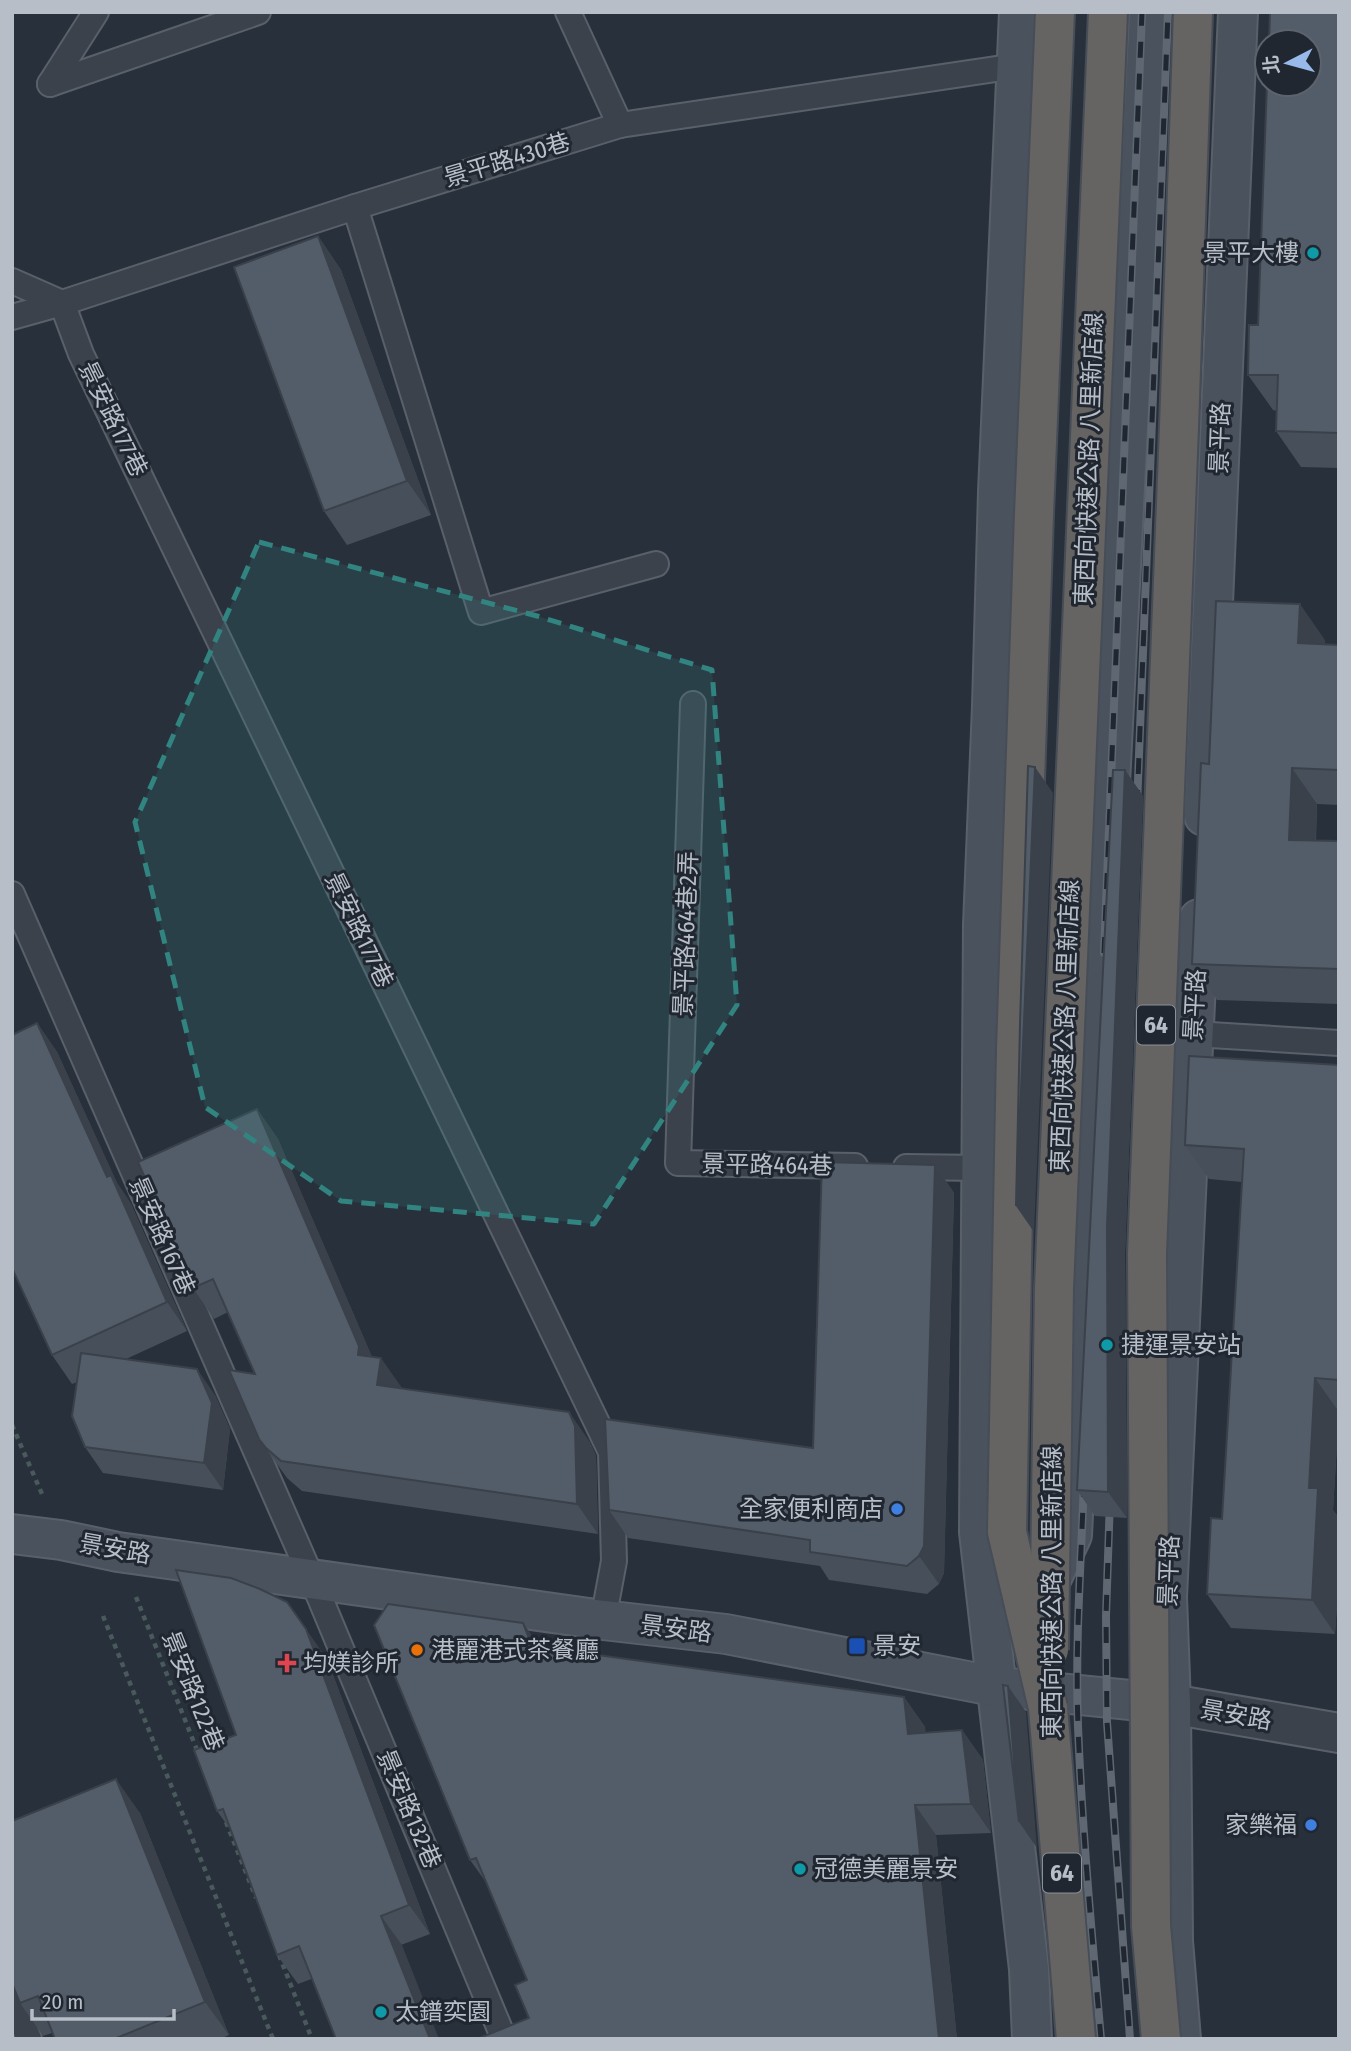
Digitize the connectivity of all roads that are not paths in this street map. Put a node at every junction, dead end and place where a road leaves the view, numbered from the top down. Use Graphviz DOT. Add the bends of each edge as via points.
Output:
graph roads {
  1 [pos="96,12"];
  2 [pos="258,12"];
  3 [pos="568,12"];
  4 [pos="1019,12"];
  5 [pos="1055,12"];
  6 [pos="1108,12"];
  7 [pos="1149,12"];
  8 [pos="1193,12"];
  9 [pos="1238,12"];
  10 [pos="1016,66"];
  11 [pos="621,125"];
  12 [pos="355,207"];
  13 [pos="12,281"];
  14 [pos="62,303"];
  15 [pos="12,317"];
  16 [pos="656,564"];
  17 [pos="693,704"];
  18 [pos="12,894"];
  19 [pos="1194,1034"];
  20 [pos="1339,1043"];
  21 [pos="678,1163"];
  22 [pos="981,1168"];
  23 [pos="12,1534"];
  24 [pos="312,1579"];
  25 [pos="603,1620"];
  26 [pos="998,1687"];
  27 [pos="1171,1704"];
  28 [pos="1048,1708"];
  29 [pos="1339,1733"];
  30 [pos="12,1997"];
  31 [pos="29,2039"];
  32 [pos="504,2039"];
  33 [pos="1032,2039"];
  34 [pos="1076,2039"];
  35 [pos="1161,2039"];
  36 [pos="1181,2039"];
  1 -- 2 [label="lane" via="50,84"];
  3 -- 11 [label="lane"];
  4 -- 10 [label="main road"];
  5 -- 28 [label="highway, bridge" via="1016,1049 1007,1532"];
  6 -- 28 [label="highway, 東西向快速公路 八里新店線 / 64, bridge" via="1054,1288"];
  7 -- 26 [label="main road" via="1072,1535"];
  8 -- 35 [label="highway, 64, bridge" via="1147,1254 1152,1926"];
  9 -- 19 [label="main road, 景平路"];
  10 -- 11 [label="lane, 景平路430巷"];
  10 -- 22 [label="main road" via="983,925"];
  11 -- 12 [label="lane, 景平路430巷"];
  12 -- 14 [label="lane, 景平路430巷"];
  12 -- 16 [label="lane" via="481,612"];
  13 -- 14 [label="lane"];
  14 -- 15 [label="lane, 景平路430巷"];
  14 -- 25 [label="lane, 景安路177巷" via="81,354 611,1452 614,1561"];
  17 -- 21 [label="lane, 景平路464巷2弄"];
  18 -- 24 [label="lane, 景安路167巷"];
  19 -- 20 [label="lane"];
  19 -- 27 [label="main road, 景平路" via="1167,1597"];
  21 -- 22 [label="lane, 景平路464巷"];
  22 -- 26 [label="main road" via="979,1532"];
  23 -- 24 [label="main road, 景安路"];
  24 -- 25 [label="main road, 景安路"];
  24 -- 32 [label="lane, 景安路132巷"];
  25 -- 26 [label="main road, 景安路" via="726,1634"];
  26 -- 27 [label="main road, 景安路"];
  26 -- 33 [label="main road" via="1029,1969"];
  27 -- 29 [label="street, 景安路"];
  27 -- 36 [label="main road, 景平路" via="1173,1941"];
  28 -- 34 [label="highway, 東西向快速公路 八里新店線 / 64"];
  30 -- 31 [label="lane"];
}
